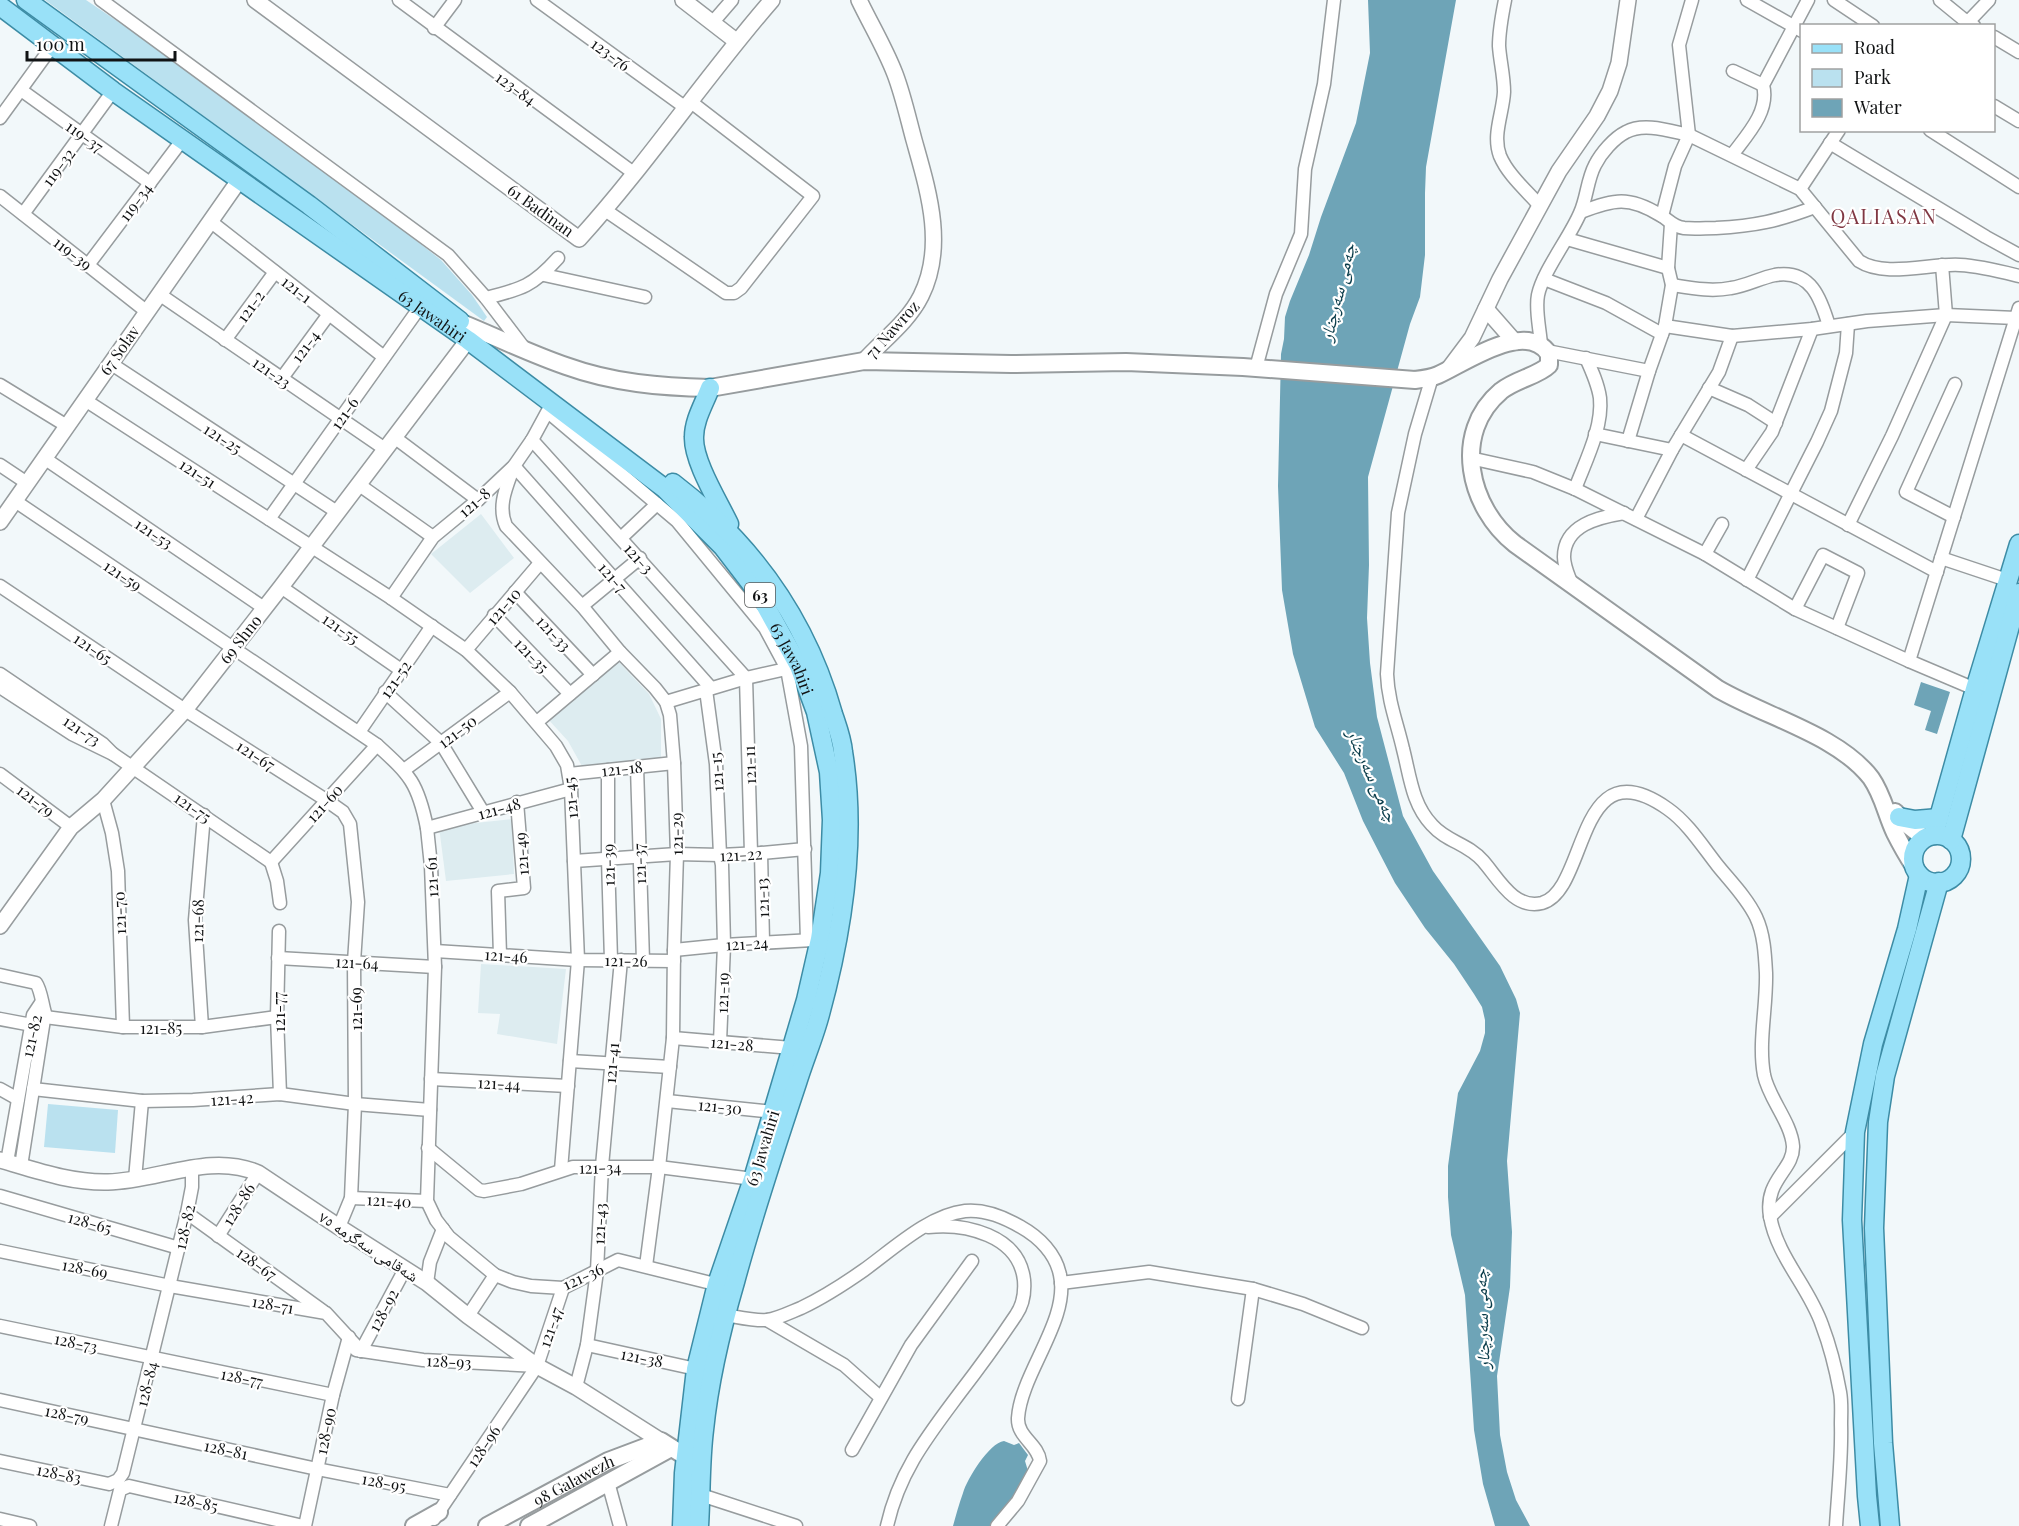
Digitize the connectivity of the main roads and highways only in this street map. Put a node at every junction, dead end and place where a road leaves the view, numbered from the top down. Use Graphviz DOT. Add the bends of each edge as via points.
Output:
graph roads {
  1 [pos="26,0"];
  2 [pos="0,6"];
  3 [pos="466,332"];
  4 [pos="513,359"];
  5 [pos="710,388"];
  6 [pos="738,541"];
  7 [pos="2019,544"];
  8 [pos="2013,586"];
  9 [pos="1884,801"];
  10 [pos="1899,817"];
  11 [pos="1937,833"];
  12 [pos="1917,872"];
  13 [pos="1940,882"];
  14 [pos="725,1286"];
  15 [pos="680,1450"];
  16 [pos="551,1493"];
  17 [pos="560,1509"];
  18 [pos="439,1512"];
  19 [pos="414,1526"];
  20 [pos="487,1526"];
  21 [pos="529,1526"];
  22 [pos="682,1526"];
  23 [pos="699,1526"];
  24 [pos="1870,1526"];
  25 [pos="1890,1526"];
  1 -- 3 [label="main road, 63 Jawahiri / 63" via="309,205"];
  2 -- 3 [label="main road, 63 Jawahiri / 63" via="113,91 420,307"];
  3 -- 4 [label="main road, 63 Jawahiri / 63"];
  4 -- 5 [label="main road, 71 Nawroz" via="566,366 621,381"];
  4 -- 6 [label="main road, 63 Jawahiri / 63" via="703,506"];
  4 -- 14 [label="main road, 63 Jawahiri / 63" via="550,407 664,488 723,547 759,594 816,712 829,772 830,873 814,940 808,991"];
  5 -- 6 [label="main road" via="694,438 702,468"];
  5 -- 9 [label="main road, 71 Nawroz" via="864,361 1126,362 1411,380 1432,377 1498,345 1529,341 1544,348 1550,358 1548,367 1510,385 1487,405 1473,434 1470,458 1474,483 1481,504 1499,530 1718,689 1844,751 1863,768"];
  6 -- 14 [label="main road, 63 Jawahiri / 63" via="766,574 797,622 826,688 843,751 849,818 837,940 820,1015"];
  7 -- 8 [label="main road"];
  8 -- 11 [label="main road"];
  8 -- 11 [label="main road" via="1975,689"];
  9 -- 10 [label="main road"];
  9 -- 12 [label="main road" via="1895,833"];
  10 -- 11 [label="main road"];
  10 -- 11 [label="main road" via="1923,820"];
  11 -- 12 [label="main road" via="1915,849 1913,862"];
  11 -- 13 [label="main road" via="1957,845 1960,853 1959,868"];
  12 -- 13 [label="main road" via="1925,879"];
  12 -- 24 [label="main road" via="1907,929 1873,1044 1855,1132 1852,1232"];
  13 -- 25 [label="main road" via="1885,1076 1878,1122 1874,1228"];
  14 -- 15 [label="main road, 63 Jawahiri / 63" via="696,1369"];
  14 -- 15 [label="main road, 63 Jawahiri / 63" via="726,1316 710,1391"];
  15 -- 16 [label="main road, 98 Galawezh" via="620,1455"];
  15 -- 17 [label="main road, 98 Galawezh" via="608,1482"];
  15 -- 22 [label="main road, 63 Jawahiri / 63"];
  15 -- 23 [label="main road, 63 Jawahiri / 63" via="701,1495"];
  16 -- 17 [label="main road"];
  16 -- 20 [label="main road, 98 Galawezh"];
  17 -- 21 [label="main road, 98 Galawezh"];
  18 -- 19 [label="main road"];
}
